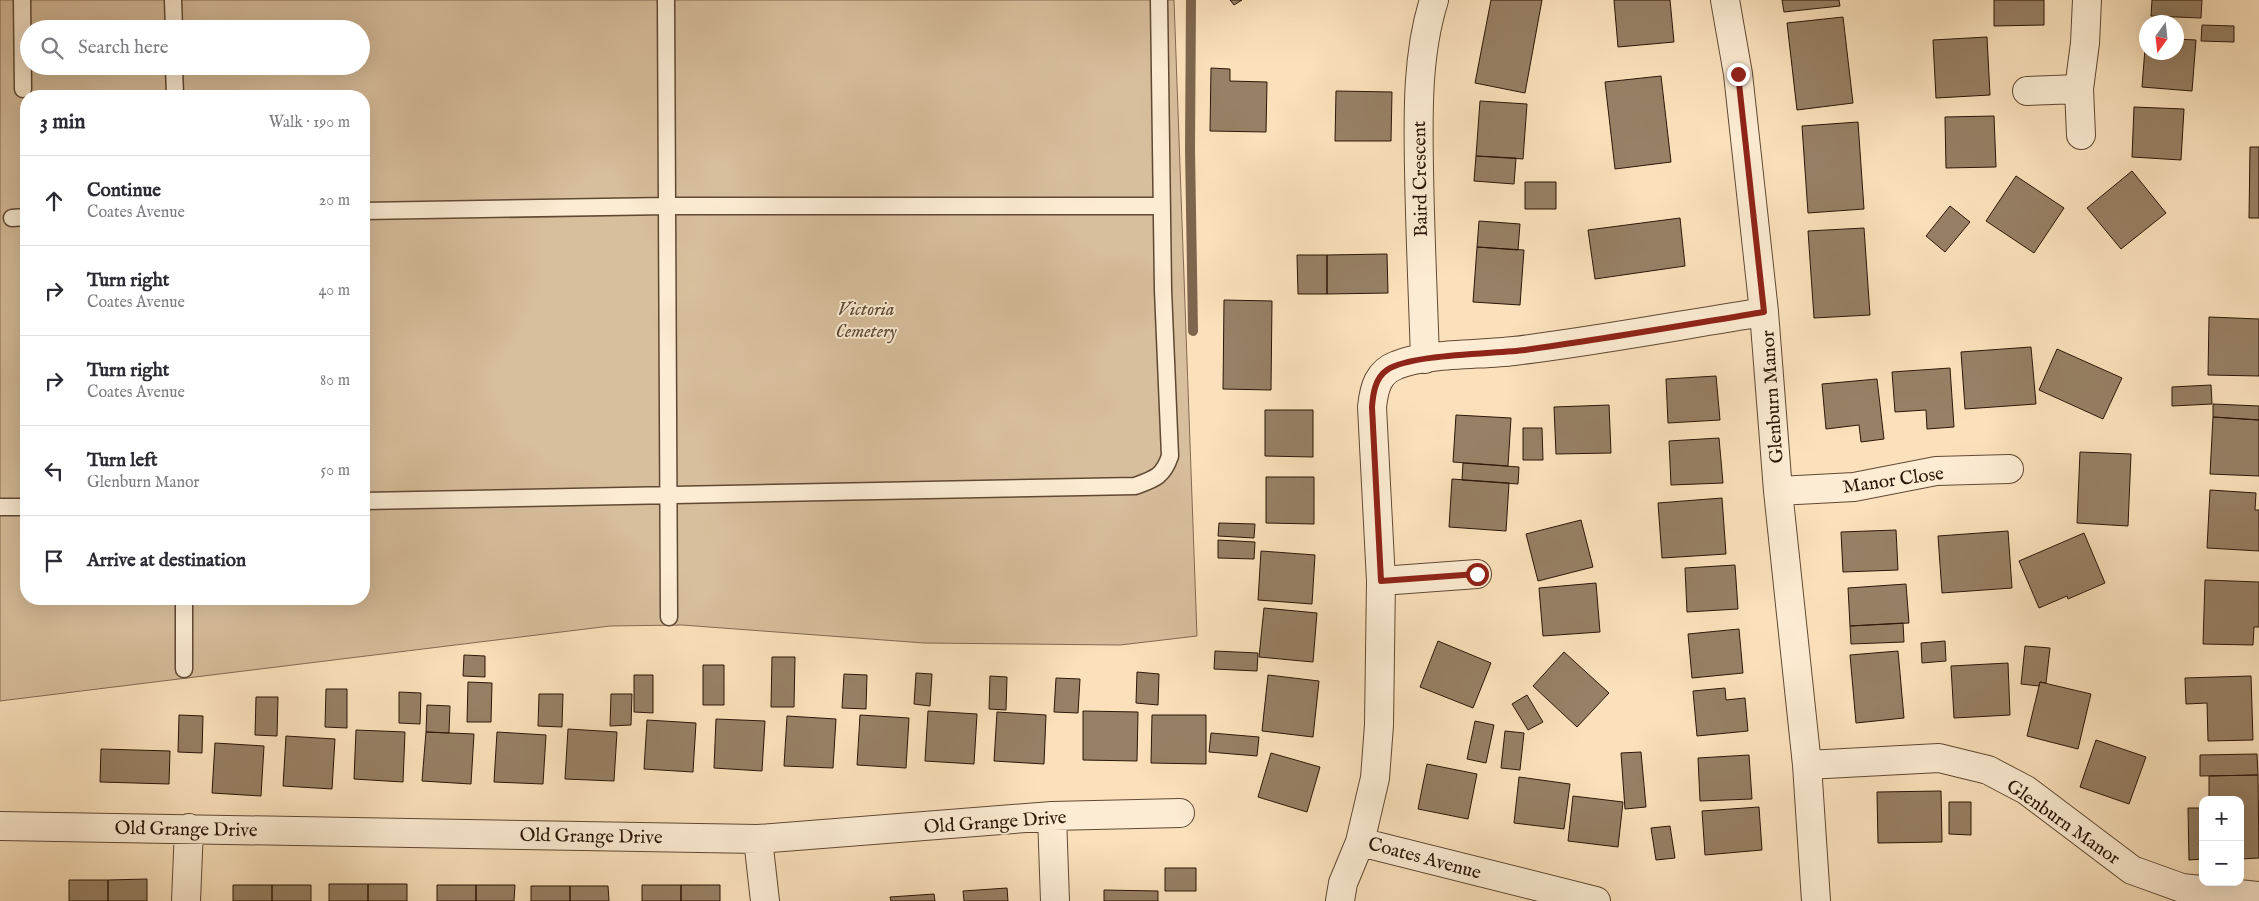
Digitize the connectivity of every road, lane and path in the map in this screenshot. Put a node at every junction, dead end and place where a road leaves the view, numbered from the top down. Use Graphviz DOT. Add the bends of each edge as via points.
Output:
graph roads {
  1 [pos="22,0"];
  2 [pos="173,0"];
  3 [pos="666,0"];
  4 [pos="1159,0"];
  5 [pos="1434,0"];
  6 [pos="1725,0"];
  7 [pos="2087,0"];
  8 [pos="22,20"];
  9 [pos="174,20"];
  10 [pos="23,75"];
  11 [pos="174,75"];
  12 [pos="23,89"];
  13 [pos="2079,89"];
  14 [pos="175,90"];
  15 [pos="2027,91"];
  16 [pos="2082,135"];
  17 [pos="667,206"];
  18 [pos="1162,206"];
  19 [pos="370,211"];
  20 [pos="1764,312"];
  21 [pos="1426,359"];
  22 [pos="2009,468"];
  23 [pos="1778,491"];
  24 [pos="669,495"];
  25 [pos="370,501"];
  26 [pos="0,507"];
  27 [pos="20,507"];
  28 [pos="1477,574"];
  29 [pos="1381,581"];
  30 [pos="184,605"];
  31 [pos="669,617"];
  32 [pos="184,669"];
  33 [pos="1807,764"];
  34 [pos="1180,814"];
  35 [pos="1052,816"];
  36 [pos="0,826"];
  37 [pos="189,828"];
  38 [pos="758,838"];
  39 [pos="1360,842"];
  40 [pos="2259,896"];
  41 [pos="1809,900"];
  42 [pos="186,901"];
  43 [pos="766,901"];
  44 [pos="1055,901"];
  45 [pos="1340,901"];
  46 [pos="1596,901"];
  1 -- 8 [label="lane"];
  2 -- 9 [label="lane"];
  3 -- 17 [label="lane"];
  4 -- 18 [label="lane"];
  5 -- 21 [label="street, Baird Crescent" via="1423,46 1418,115"];
  6 -- 20 [label="street, Glenburn Manor" via="1738,74"];
  7 -- 13 [label="street"];
  10 -- 12 [label="lane"];
  11 -- 14 [label="lane"];
  13 -- 15 [label="street"];
  13 -- 16 [label="street"];
  17 -- 18 [label="lane"];
  17 -- 19 [label="lane"];
  17 -- 24 [label="lane"];
  18 -- 24 [label="lane" via="1170,456 1166,468 1156,478 1134,486"];
  20 -- 21 [label="street, Coates Avenue" via="1527,350"];
  20 -- 23 [label="street, Glenburn Manor"];
  21 -- 29 [label="street, Coates Avenue" via="1398,364 1388,370 1380,376 1374,392 1372,407"];
  22 -- 23 [label="street, Manor Close" via="1936,471 1854,486"];
  23 -- 33 [label="street, Glenburn Manor"];
  24 -- 25 [label="lane"];
  24 -- 31 [label="lane"];
  26 -- 27 [label="lane"];
  28 -- 29 [label="street"];
  29 -- 39 [label="street, Coates Avenue" via="1378,754"];
  30 -- 32 [label="lane"];
  33 -- 40 [label="street, Glenburn Manor" via="1939,758 1988,770 2026,790 2132,870 2182,888"];
  33 -- 41 [label="street, Glenburn Manor"];
  34 -- 35 [label="street, Old Grange Drive"];
  35 -- 38 [label="street, Old Grange Drive"];
  35 -- 44 [label="street"];
  36 -- 37 [label="street, Old Grange Drive"];
  37 -- 38 [label="street, Old Grange Drive"];
  37 -- 42 [label="street"];
  38 -- 43 [label="street"];
  39 -- 45 [label="street" via="1343,883"];
  39 -- 46 [label="street, Coates Avenue"];
}
